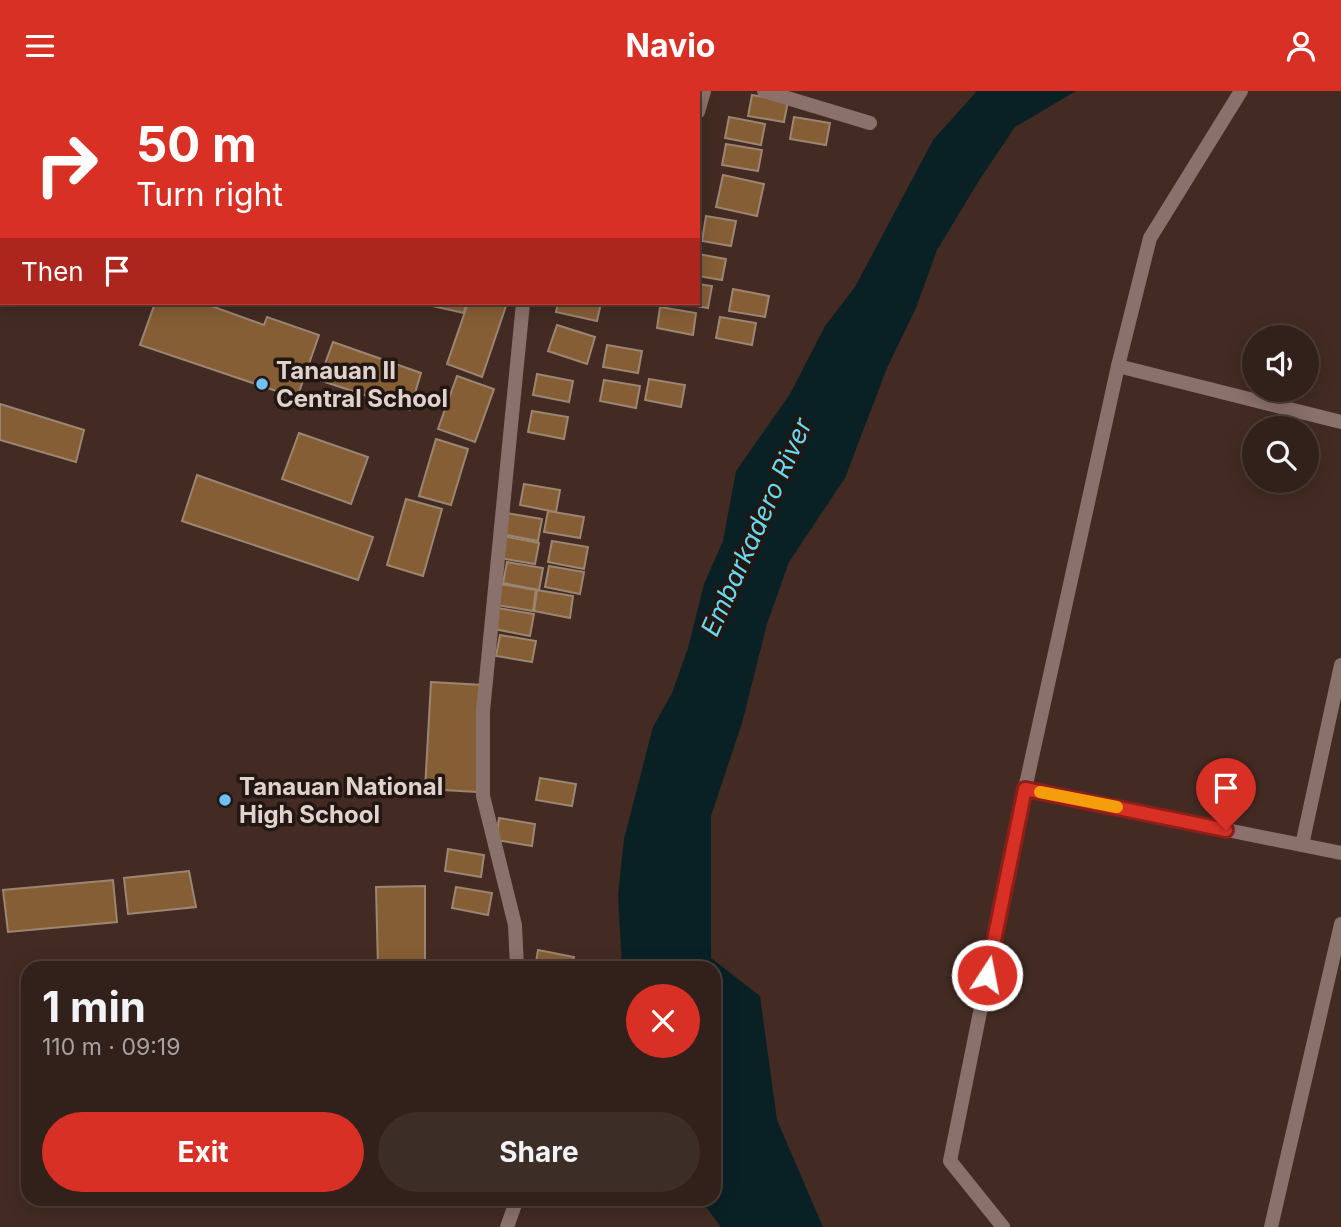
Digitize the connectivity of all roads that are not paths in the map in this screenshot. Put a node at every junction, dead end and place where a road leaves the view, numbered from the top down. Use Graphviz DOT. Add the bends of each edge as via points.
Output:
graph roads {
  1 [pos="764,91"];
  2 [pos="1241,91"];
  3 [pos="870,123"];
  4 [pos="523,305"];
  5 [pos="1118,366"];
  6 [pos="1341,422"];
  7 [pos="1341,665"];
  8 [pos="1025,789"];
  9 [pos="1302,845"];
  10 [pos="1341,853"];
  11 [pos="1341,924"];
  12 [pos="517,961"];
  13 [pos="514,1206"];
  14 [pos="507,1227"];
  15 [pos="1003,1227"];
  16 [pos="1271,1227"];
  1 -- 3 [label="street"];
  2 -- 5 [label="street" via="1150,238"];
  4 -- 12 [label="street" via="483,711 483,796 515,925"];
  5 -- 6 [label="street"];
  5 -- 8 [label="street"];
  7 -- 9 [label="street"];
  8 -- 9 [label="street"];
  8 -- 15 [label="street" via="950,1161"];
  9 -- 10 [label="street"];
  11 -- 16 [label="street"];
  13 -- 14 [label="street"];
}
